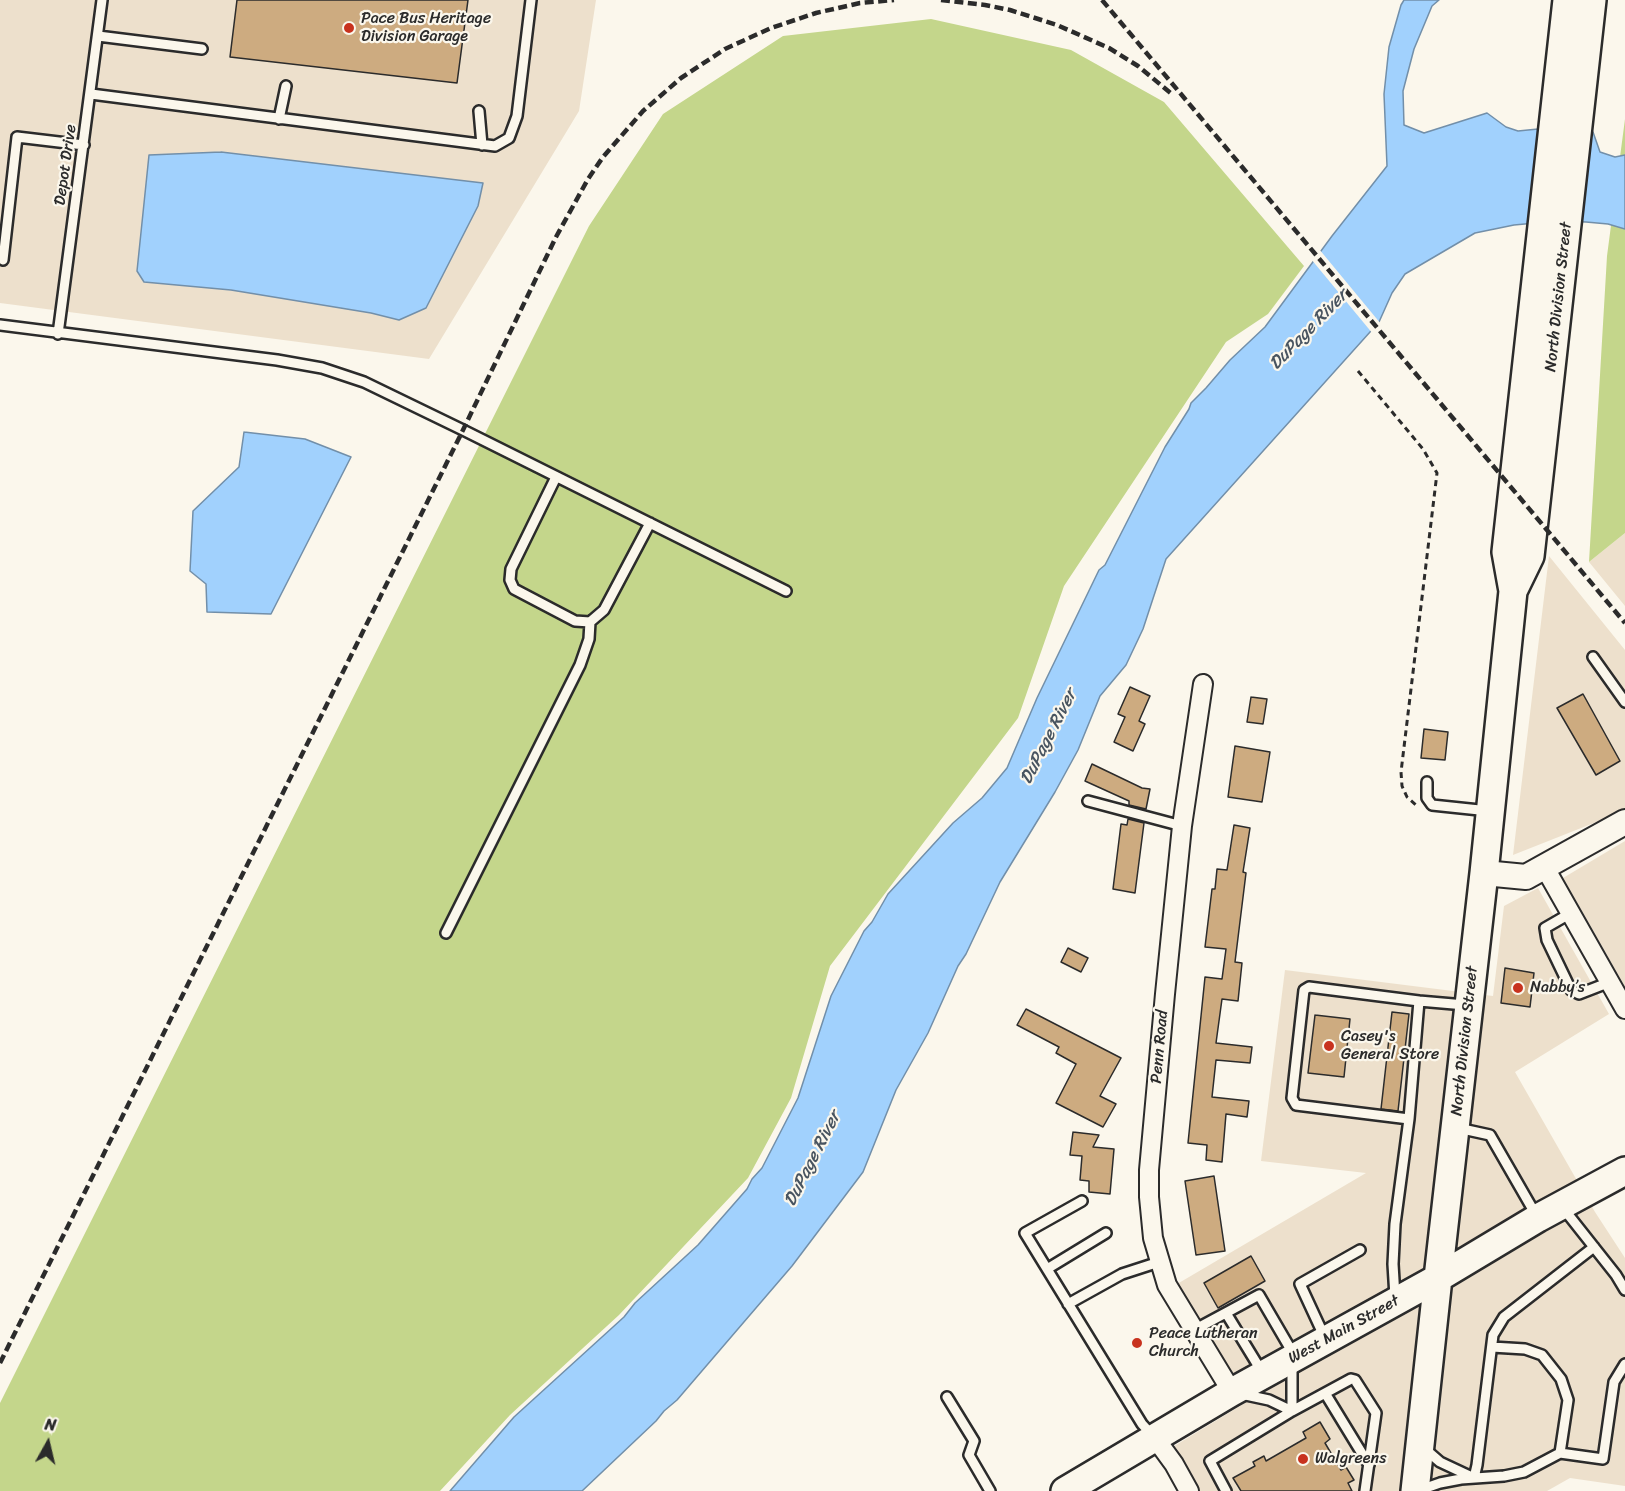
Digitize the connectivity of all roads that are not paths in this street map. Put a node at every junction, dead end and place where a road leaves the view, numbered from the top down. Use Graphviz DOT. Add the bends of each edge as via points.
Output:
graph roads {
  1 [pos="102,0"];
  2 [pos="531,0"];
  3 [pos="1567,0"];
  4 [pos="1592,0"];
  5 [pos="98,36"];
  6 [pos="202,49"];
  7 [pos="286,87"];
  8 [pos="1569,90"];
  9 [pos="91,94"];
  10 [pos="479,111"];
  11 [pos="279,118"];
  12 [pos="84,145"];
  13 [pos="482,145"];
  14 [pos="3,260"];
  15 [pos="0,325"];
  16 [pos="58,334"];
  17 [pos="556,477"];
  18 [pos="650,523"];
  19 [pos="786,591"];
  20 [pos="590,622"];
  21 [pos="1593,657"];
  22 [pos="1203,684"];
  23 [pos="1625,702"];
  24 [pos="1427,782"];
  25 [pos="1088,801"];
  26 [pos="1491,811"];
  27 [pos="1625,822"];
  28 [pos="1182,826"];
  29 [pos="1545,868"];
  30 [pos="1484,873"];
  31 [pos="1570,913"];
  32 [pos="446,933"];
  33 [pos="1610,981"];
  34 [pos="1419,1001"];
  35 [pos="1469,1006"];
  36 [pos="1625,1009"];
  37 [pos="1409,1119"];
  38 [pos="1456,1127"];
  39 [pos="1625,1171"];
  40 [pos="1082,1201"];
  41 [pos="1550,1212"];
  42 [pos="1106,1233"];
  43 [pos="1594,1247"];
  44 [pos="1360,1250"];
  45 [pos="1159,1262"];
  46 [pos="1047,1269"];
  47 [pos="1438,1278"];
  48 [pos="1625,1290"];
  49 [pos="1395,1302"];
  50 [pos="1068,1304"];
  51 [pos="1226,1312"];
  52 [pos="1194,1330"];
  53 [pos="1326,1340"];
  54 [pos="1492,1347"];
  55 [pos="1294,1358"];
  56 [pos="1625,1364"];
  57 [pos="1263,1374"];
  58 [pos="1232,1392"];
  59 [pos="1325,1393"];
  60 [pos="947,1397"];
  61 [pos="1292,1411"];
  62 [pos="1155,1438"];
  63 [pos="1421,1445"];
  64 [pos="1560,1453"];
  65 [pos="1369,1465"];
  66 [pos="1474,1478"];
  67 [pos="990,1491"];
  68 [pos="1065,1491"];
  69 [pos="1189,1491"];
  70 [pos="1226,1491"];
  71 [pos="1365,1491"];
  72 [pos="1416,1491"];
  1 -- 5 [label="lane, Depot Drive"];
  2 -- 13 [label="lane" via="517,116 508,138 495,146"];
  3 -- 8 [label="main road, North Division Street"];
  4 -- 8 [label="main road, North Division Street"];
  5 -- 6 [label="lane"];
  5 -- 9 [label="lane, Depot Drive"];
  7 -- 11 [label="lane"];
  8 -- 26 [label="main road, North Division Street" via="1552,244 1506,552 1513,591"];
  9 -- 11 [label="lane"];
  9 -- 12 [label="lane, Depot Drive"];
  10 -- 13 [label="lane"];
  11 -- 13 [label="lane"];
  12 -- 14 [label="lane" via="17,137"];
  12 -- 16 [label="lane, Depot Drive"];
  15 -- 16 [label="lane"];
  16 -- 17 [label="lane" via="322,368 364,382"];
  17 -- 18 [label="lane"];
  17 -- 20 [label="lane" via="510,580 514,589 575,621"];
  18 -- 19 [label="lane"];
  18 -- 20 [label="lane" via="604,610"];
  20 -- 32 [label="lane" via="580,665"];
  21 -- 23 [label="lane"];
  22 -- 28 [label="street, Penn Road"];
  24 -- 26 [label="lane" via="1427,798 1432,805"];
  25 -- 28 [label="lane"];
  26 -- 30 [label="main road, North Division Street"];
  27 -- 29 [label="main road"];
  28 -- 45 [label="street, Penn Road" via="1149,1170 1149,1215"];
  29 -- 30 [label="main road" via="1526,877"];
  29 -- 31 [label="street"];
  30 -- 35 [label="main road, North Division Street"];
  31 -- 33 [label="street"];
  31 -- 33 [label="lane" via="1545,927 1570,990 1579,994"];
  33 -- 36 [label="street"];
  34 -- 35 [label="lane"];
  34 -- 37 [label="lane"];
  34 -- 37 [label="lane" via="1309,987 1304,990 1292,1098 1296,1105"];
  35 -- 38 [label="main road, North Division Street"];
  37 -- 49 [label="lane" via="1395,1224"];
  38 -- 41 [label="lane" via="1490,1135"];
  38 -- 47 [label="main road, North Division Street"];
  39 -- 41 [label="main road, West Main Street"];
  40 -- 46 [label="lane" via="1024,1233"];
  41 -- 43 [label="lane"];
  41 -- 47 [label="main road, West Main Street"];
  42 -- 46 [label="lane"];
  43 -- 48 [label="lane"];
  43 -- 54 [label="lane" via="1504,1317"];
  44 -- 53 [label="lane" via="1300,1284"];
  45 -- 50 [label="lane" via="1122,1274"];
  45 -- 52 [label="street, Penn Road" via="1167,1285"];
  46 -- 50 [label="lane"];
  47 -- 49 [label="main road, West Main Street"];
  47 -- 63 [label="main road, North Division Street"];
  49 -- 53 [label="main road, West Main Street"];
  50 -- 62 [label="lane" via="1142,1424"];
  51 -- 52 [label="lane"];
  51 -- 55 [label="lane" via="1259,1295"];
  51 -- 57 [label="lane"];
  52 -- 58 [label="street, Penn Road"];
  53 -- 55 [label="main road, West Main Street"];
  54 -- 64 [label="lane" via="1525,1349 1542,1355 1561,1378 1568,1400"];
  54 -- 66 [label="lane"];
  55 -- 57 [label="main road, West Main Street"];
  55 -- 61 [label="lane"];
  56 -- 64 [label="lane" via="1614,1382 1603,1459"];
  57 -- 58 [label="main road, West Main Street"];
  58 -- 61 [label="lane" via="1269,1400"];
  58 -- 62 [label="main road, West Main Street"];
  59 -- 61 [label="lane"];
  59 -- 65 [label="lane"];
  59 -- 65 [label="lane" via="1355,1380 1371,1404 1376,1413"];
  60 -- 67 [label="lane" via="974,1441 969,1455"];
  61 -- 70 [label="lane" via="1210,1461"];
  62 -- 68 [label="main road, West Main Street"];
  62 -- 69 [label="street"];
  63 -- 66 [label="lane" via="1440,1462"];
  63 -- 72 [label="main road, North Division Street"];
  64 -- 66 [label="lane" via="1524,1472"];
  65 -- 71 [label="lane"];
  66 -- 72 [label="lane"];
}
